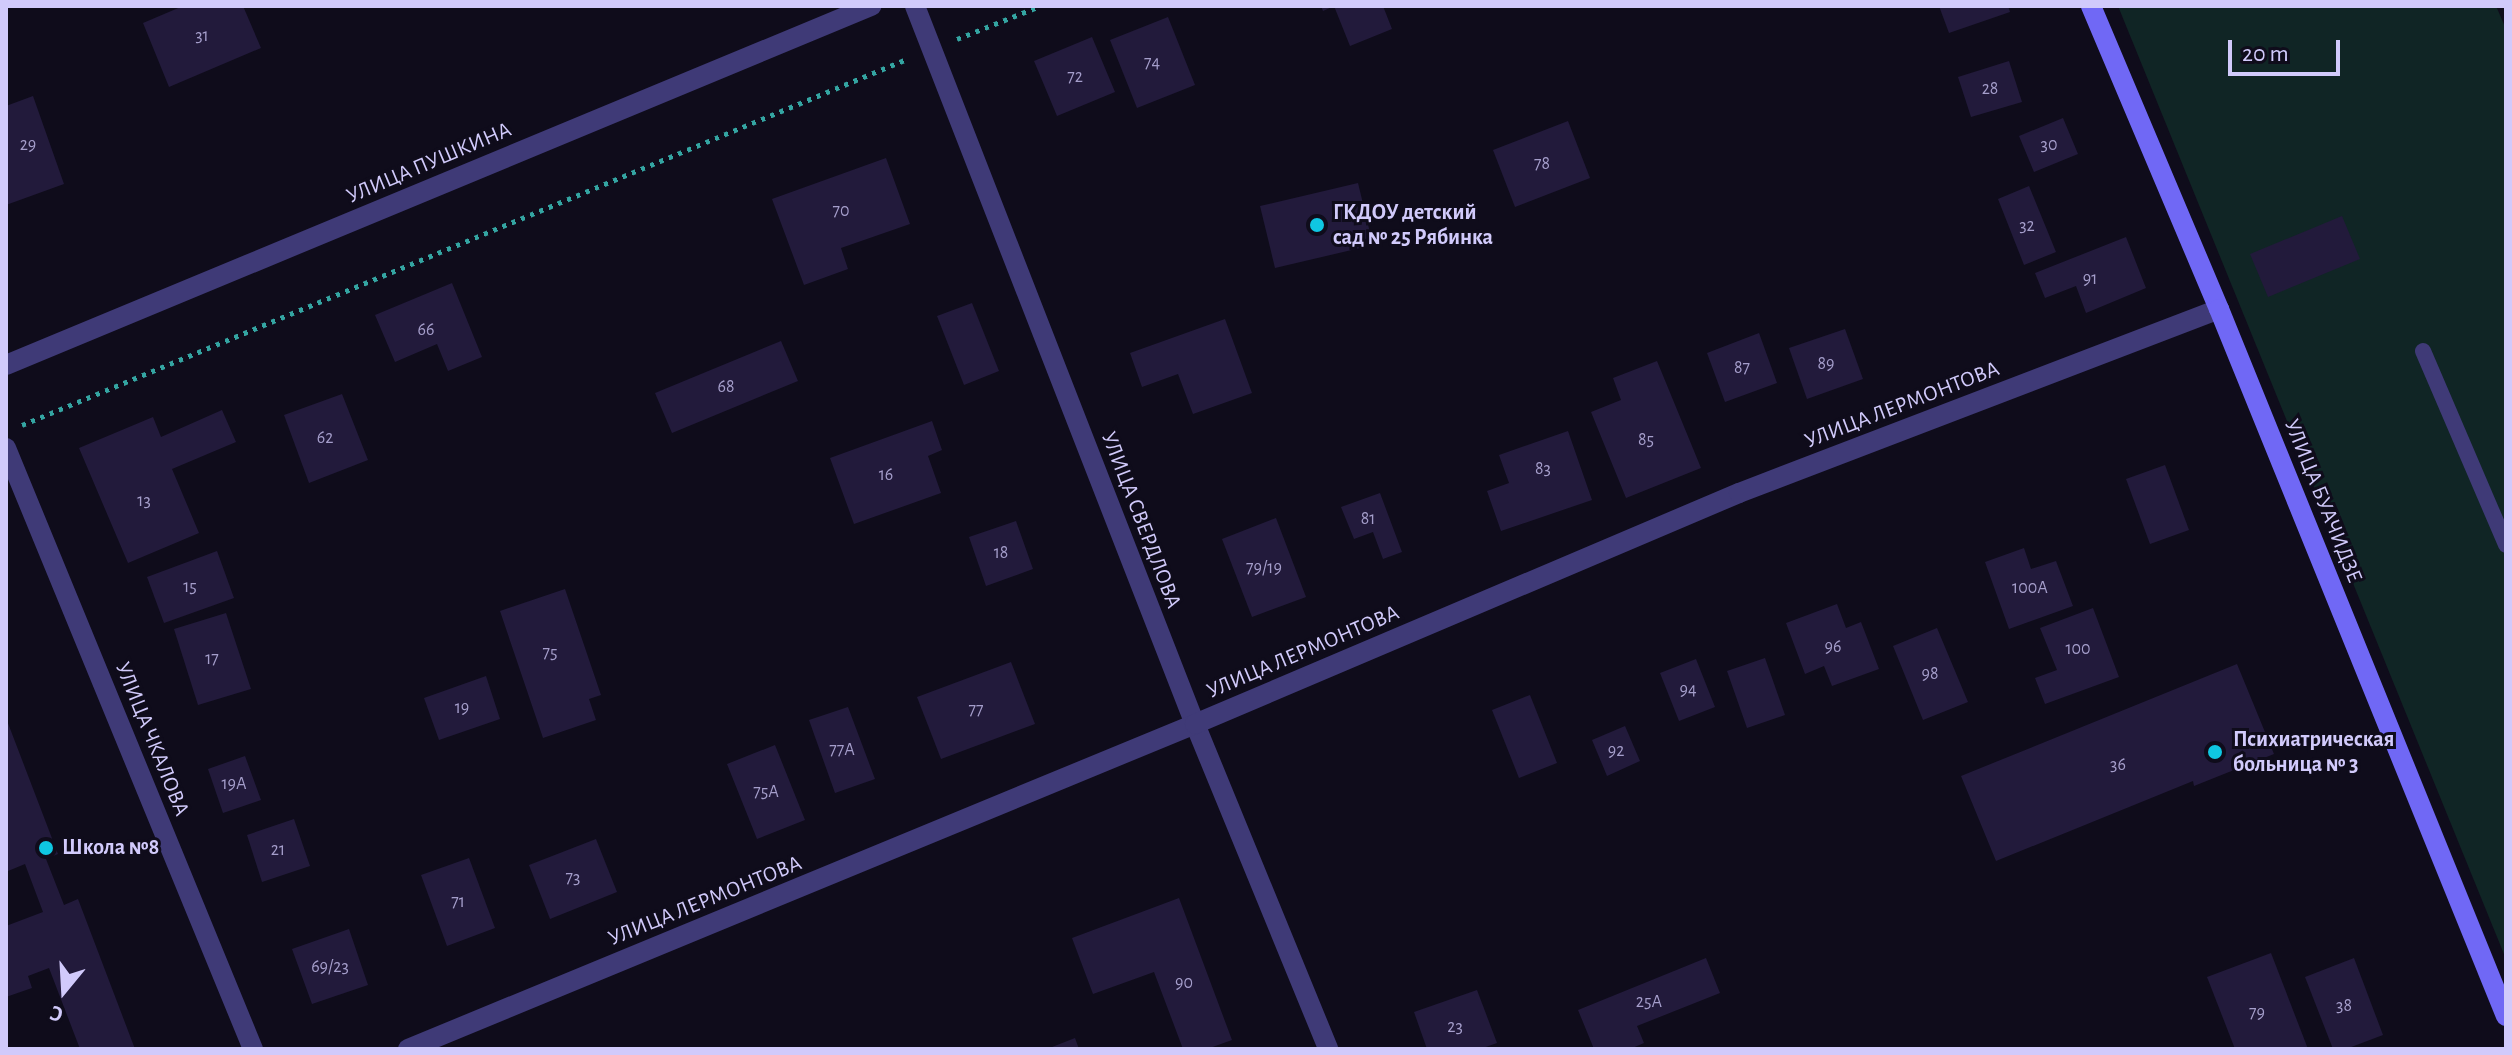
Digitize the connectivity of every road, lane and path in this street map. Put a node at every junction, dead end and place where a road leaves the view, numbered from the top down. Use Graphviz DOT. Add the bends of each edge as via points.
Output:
graph roads {
  1 [pos="871,6"];
  2 [pos="915,6"];
  3 [pos="1040,6"];
  4 [pos="2091,6"];
  5 [pos="932,49"];
  6 [pos="2219,309"];
  7 [pos="2423,351"];
  8 [pos="6,365"];
  9 [pos="21,426"];
  10 [pos="6,448"];
  11 [pos="2506,545"];
  12 [pos="1195,724"];
  13 [pos="2506,1016"];
  14 [pos="253,1049"];
  15 [pos="408,1049"];
  16 [pos="1328,1049"];
  1 -- 8 [label="street, УЛИЦА ПУШКИНА"];
  2 -- 5 [label="street, УЛИЦА СВЕРДЛОВА"];
  3 -- 5 [label="path"];
  4 -- 6 [label="main road, УЛИЦА БУАЧИДЗЕ"];
  5 -- 9 [label="path"];
  5 -- 12 [label="street, УЛИЦА СВЕРДЛОВА"];
  6 -- 12 [label="street, УЛИЦА ЛЕРМОНТОВА" via="1739,493"];
  6 -- 13 [label="main road, УЛИЦА БУАЧИДЗЕ"];
  7 -- 11 [label="lane"];
  10 -- 14 [label="street, УЛИЦА ЧКАЛОВА"];
  12 -- 15 [label="street, УЛИЦА ЛЕРМОНТОВА"];
  12 -- 16 [label="street, УЛИЦА СВЕРДЛОВА"];
}
